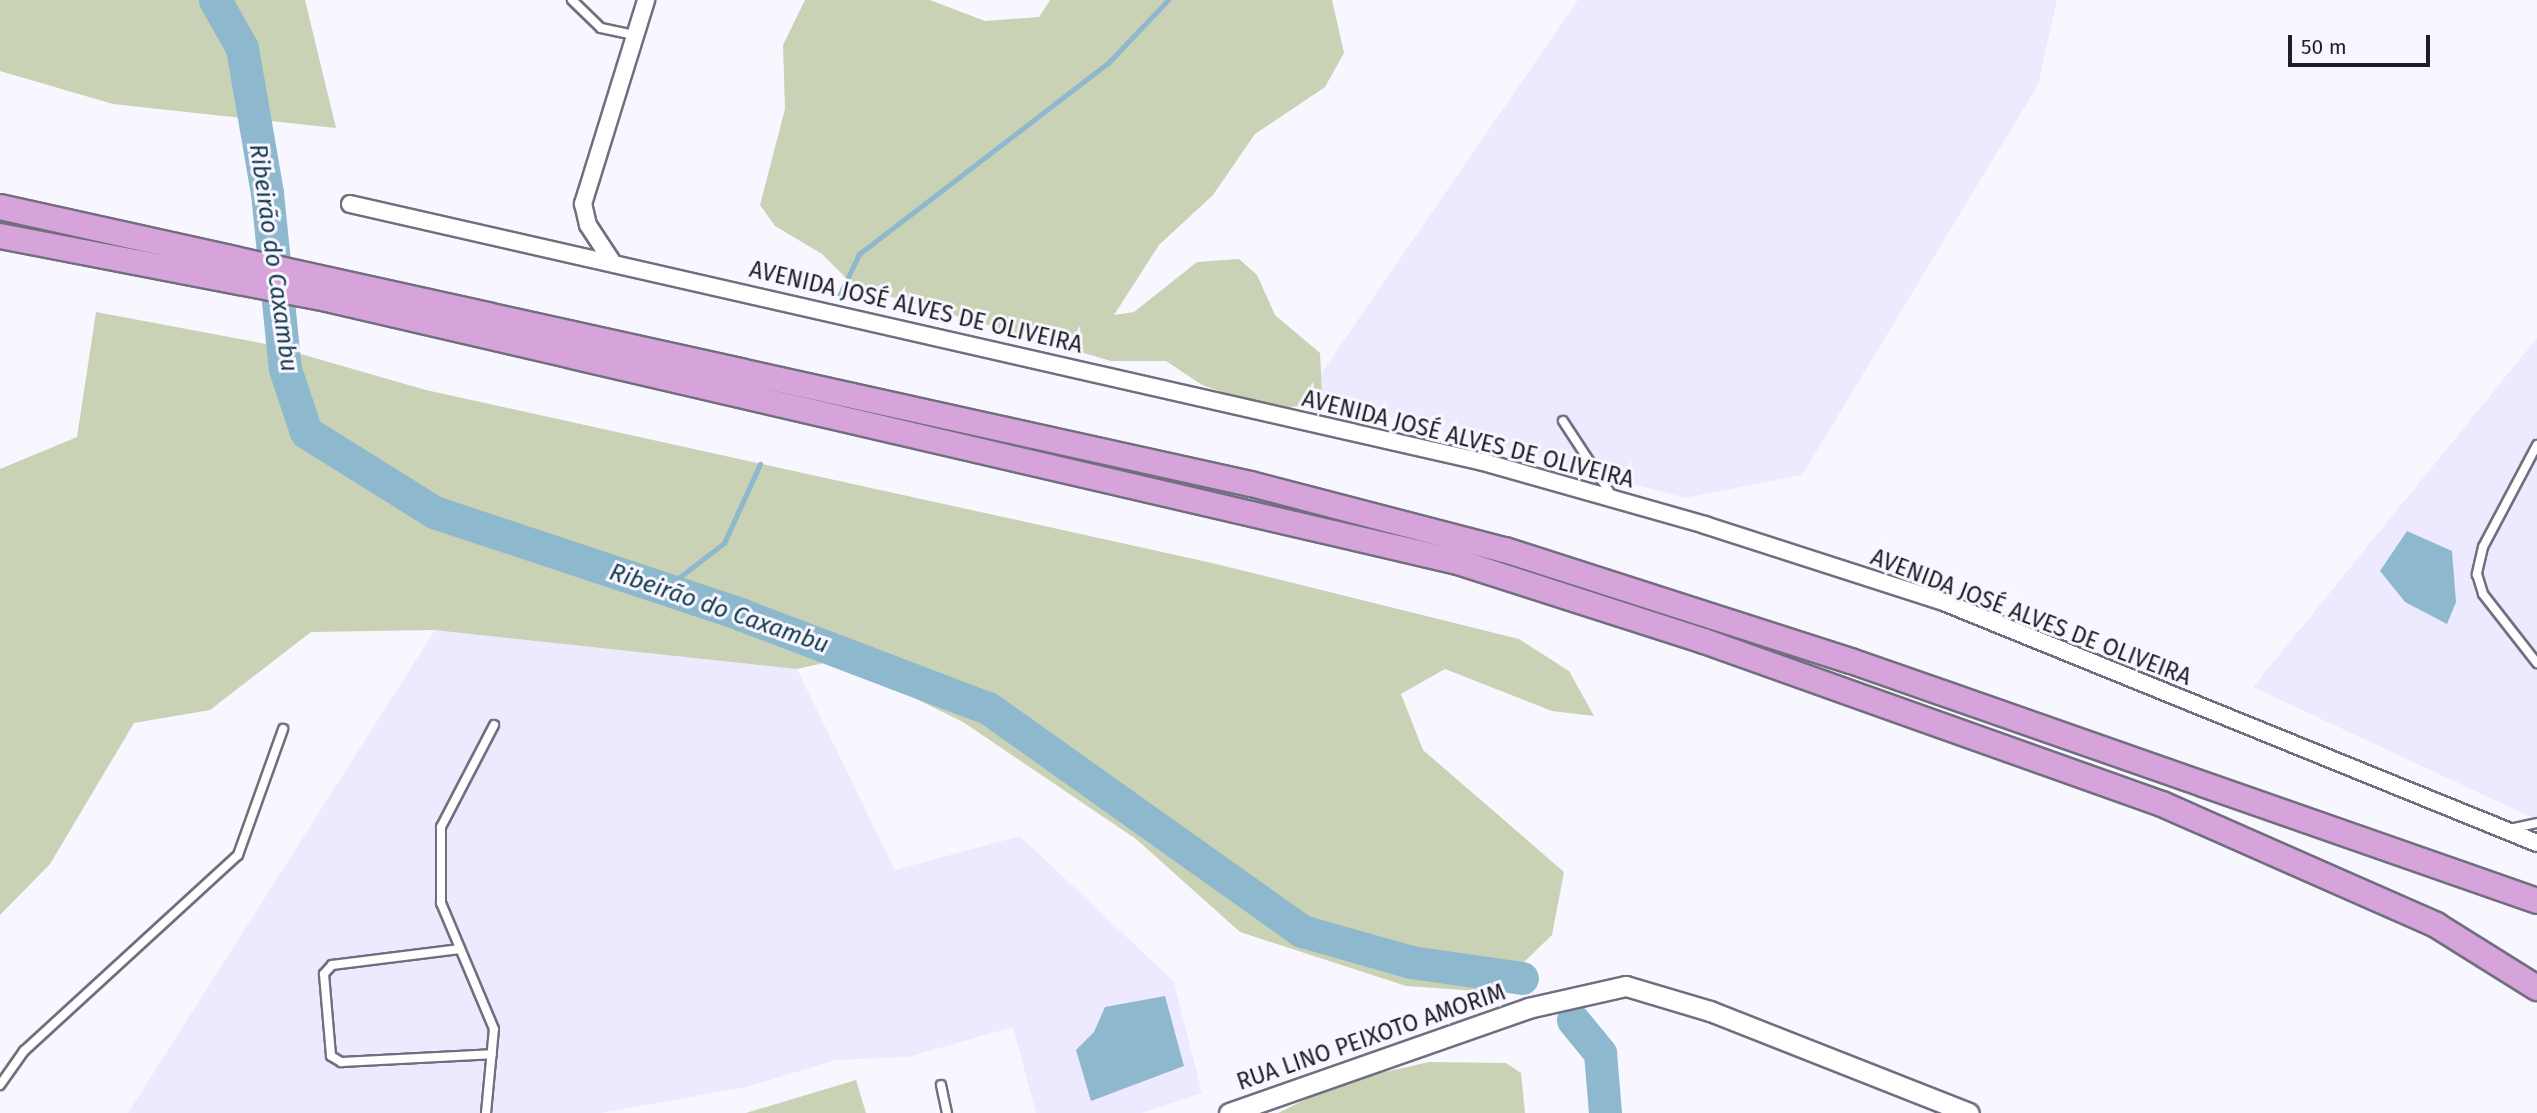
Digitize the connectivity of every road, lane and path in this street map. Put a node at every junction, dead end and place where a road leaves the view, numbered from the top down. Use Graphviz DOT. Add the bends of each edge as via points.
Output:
graph roads {
  1 [pos="572,0"];
  2 [pos="646,0"];
  3 [pos="635,35"];
  4 [pos="350,204"];
  5 [pos="0,207"];
  6 [pos="0,236"];
  7 [pos="611,260"];
  8 [pos="237,272"];
  9 [pos="327,289"];
  10 [pos="1563,421"];
  11 [pos="2537,445"];
  12 [pos="1613,499"];
  13 [pos="2537,663"];
  14 [pos="494,725"];
  15 [pos="283,729"];
  16 [pos="2537,823"];
  17 [pos="2506,829"];
  18 [pos="2537,843"];
  19 [pos="2537,901"];
  20 [pos="460,949"];
  21 [pos="2537,988"];
  22 [pos="492,1054"];
  23 [pos="0,1084"];
  24 [pos="941,1085"];
  25 [pos="486,1113"];
  26 [pos="947,1113"];
  27 [pos="1229,1113"];
  28 [pos="1969,1113"];
  1 -- 3 [label="lane" via="601,29"];
  2 -- 3 [label="street"];
  3 -- 7 [label="street" via="583,204 588,225"];
  4 -- 7 [label="street, AVENIDA JOSÉ ALVES DE OLIVEIRA"];
  5 -- 8 [label="main road"];
  6 -- 8 [label="main road"];
  7 -- 12 [label="street, AVENIDA JOSÉ ALVES DE OLIVEIRA" via="1483,462"];
  8 -- 9 [label="main road"];
  9 -- 19 [label="main road" via="1251,484 1505,550 1852,661"];
  9 -- 21 [label="main road" via="1471,566 1704,640 2162,804 2436,925"];
  10 -- 12 [label="lane"];
  11 -- 13 [label="lane" via="2483,547 2477,574 2483,594"];
  12 -- 17 [label="street, AVENIDA JOSÉ ALVES DE OLIVEIRA" via="1946,603"];
  14 -- 20 [label="lane" via="441,827 441,903"];
  15 -- 23 [label="lane" via="238,855 24,1051"];
  16 -- 17 [label="lane"];
  17 -- 18 [label="street, AVENIDA JOSÉ ALVES DE OLIVEIRA"];
  20 -- 22 [label="lane" via="494,1029"];
  20 -- 22 [label="lane" via="332,965 324,974 331,1056 341,1062"];
  22 -- 25 [label="lane"];
  24 -- 26 [label="lane"];
  27 -- 28 [label="street, RUA LINO PEIXOTO AMORIM" via="1528,1008 1592,990 1626,986 1710,1011"];
}
